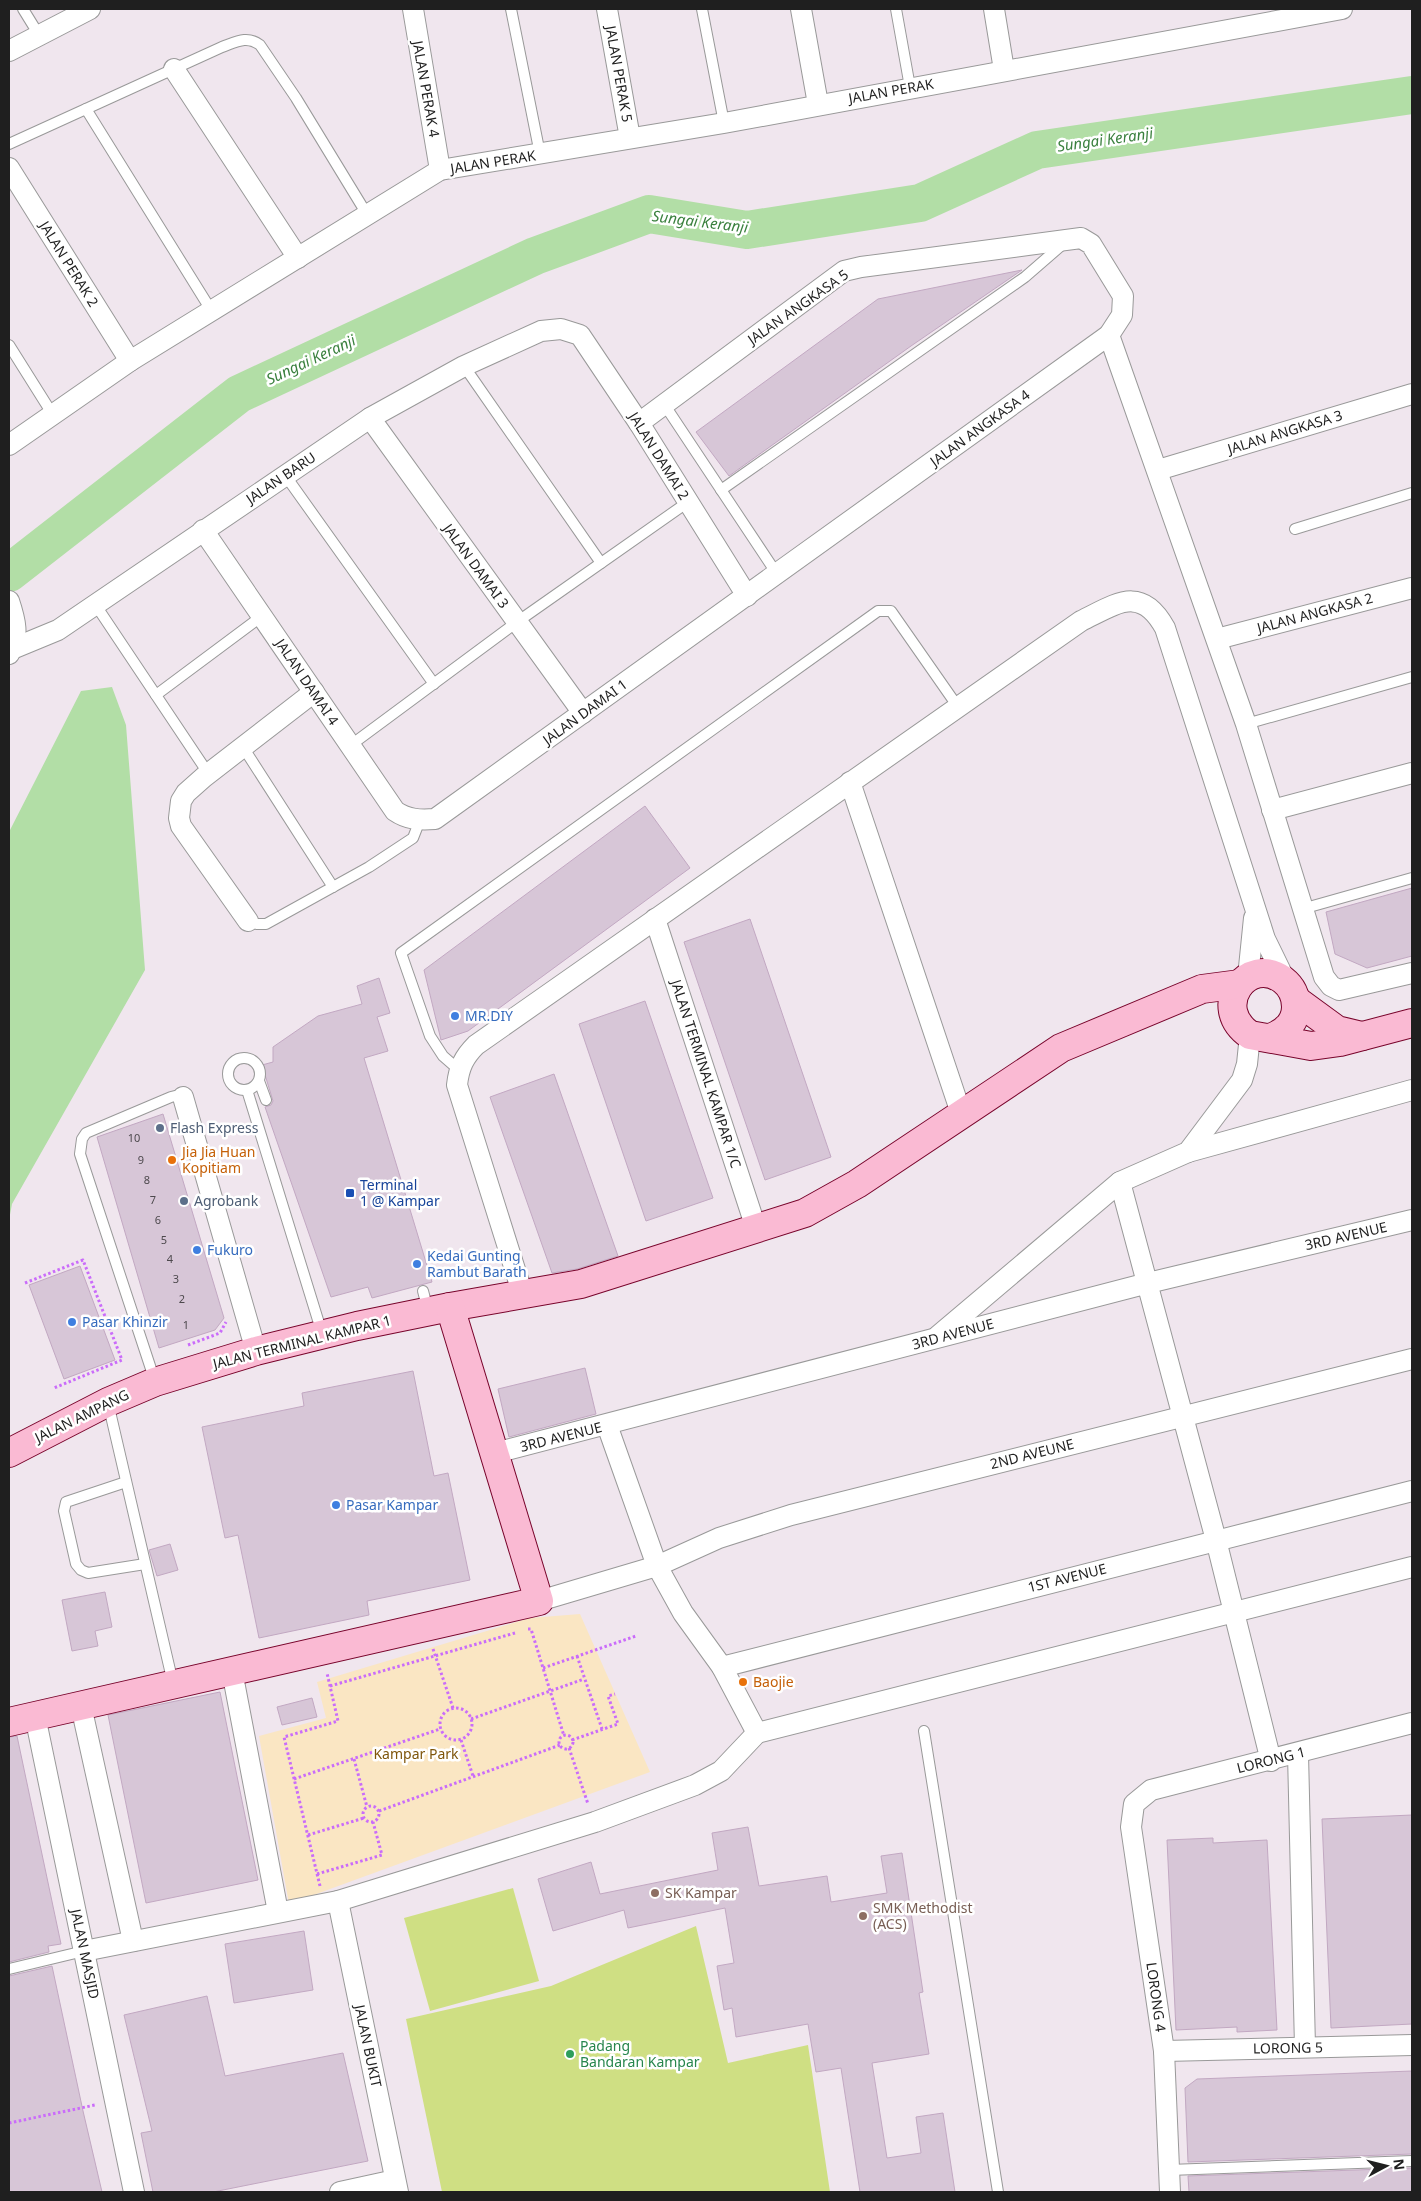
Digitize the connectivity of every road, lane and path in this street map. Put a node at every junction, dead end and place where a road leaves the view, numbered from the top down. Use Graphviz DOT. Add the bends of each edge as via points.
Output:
graph roads {
  1 [pos="23,9"];
  2 [pos="90,9"];
  3 [pos="412,9"];
  4 [pos="511,9"];
  5 [pos="607,9"];
  6 [pos="702,9"];
  7 [pos="800,9"];
  8 [pos="896,9"];
  9 [pos="994,9"];
  10 [pos="1342,9"];
  11 [pos="39,35"];
  12 [pos="9,50"];
  13 [pos="174,69"];
  14 [pos="1004,70"];
  15 [pos="910,87"];
  16 [pos="818,104"];
  17 [pos="86,109"];
  18 [pos="724,123"];
  19 [pos="630,138"];
  20 [pos="9,144"];
  21 [pos="540,154"];
  22 [pos="9,168"];
  23 [pos="440,170"];
  24 [pos="368,216"];
  25 [pos="1070,238"];
  26 [pos="298,258"];
  27 [pos="211,310"];
  28 [pos="561,329"];
  29 [pos="1110,335"];
  30 [pos="9,345"];
  31 [pos="130,361"];
  32 [pos="464,366"];
  33 [pos="1412,394"];
  34 [pos="664,404"];
  35 [pos="53,414"];
  36 [pos="370,418"];
  37 [pos="638,423"];
  38 [pos="9,445"];
  39 [pos="1158,470"];
  40 [pos="285,475"];
  41 [pos="721,490"];
  42 [pos="1412,493"];
  43 [pos="688,502"];
  44 [pos="1294,529"];
  45 [pos="203,530"];
  46 [pos="601,563"];
  47 [pos="777,574"];
  48 [pos="1412,588"];
  49 [pos="747,596"];
  50 [pos="9,601"];
  51 [pos="94,604"];
  52 [pos="262,616"];
  53 [pos="517,622"];
  54 [pos="1217,639"];
  55 [pos="10,651"];
  56 [pos="1412,677"];
  57 [pos="434,684"];
  58 [pos="314,692"];
  59 [pos="156,695"];
  60 [pos="958,707"];
  61 [pos="583,713"];
  62 [pos="1246,724"];
  63 [pos="351,745"];
  64 [pos="243,747"];
  65 [pos="1412,772"];
  66 [pos="208,773"];
  67 [pos="850,782"];
  68 [pos="1272,810"];
  69 [pos="420,820"];
  70 [pos="1412,878"];
  71 [pos="333,887"];
  72 [pos="1255,908"];
  73 [pos="1302,909"];
  74 [pos="655,919"];
  75 [pos="248,921"];
  76 [pos="1412,973"];
  77 [pos="1244,981"];
  78 [pos="1291,991"];
  79 [pos="1165,1006"];
  80 [pos="1232,1012"];
  81 [pos="1412,1023"];
  82 [pos="1260,1036"];
  83 [pos="1362,1036"];
  84 [pos="459,1070"];
  85 [pos="259,1081"];
  86 [pos="246,1090"];
  87 [pos="1412,1090"];
  88 [pos="183,1097"];
  89 [pos="266,1100"];
  90 [pos="962,1116"];
  91 [pos="1188,1152"];
  92 [pos="1120,1182"];
  93 [pos="1412,1220"];
  94 [pos="756,1228"];
  95 [pos="25,1283"];
  96 [pos="1148,1283"];
  97 [pos="523,1295"];
  98 [pos="434,1303"];
  99 [pos="229,1318"];
  100 [pos="322,1334"];
  101 [pos="934,1339"];
  102 [pos="184,1346"];
  103 [pos="256,1351"];
  104 [pos="1412,1359"];
  105 [pos="155,1382"];
  106 [pos="54,1388"];
  107 [pos="108,1402"];
  108 [pos="1184,1415"];
  109 [pos="607,1425"];
  110 [pos="9,1452"];
  111 [pos="495,1454"];
  112 [pos="126,1482"];
  113 [pos="1412,1491"];
  114 [pos="1216,1540"];
  115 [pos="146,1564"];
  116 [pos="657,1566"];
  117 [pos="1412,1567"];
  118 [pos="539,1601"];
  119 [pos="1235,1613"];
  120 [pos="425,1627"];
  121 [pos="636,1636"];
  122 [pos="322,1650"];
  123 [pos="436,1656"];
  124 [pos="576,1656"];
  125 [pos="722,1667"];
  126 [pos="543,1668"];
  127 [pos="232,1671"];
  128 [pos="584,1678"];
  129 [pos="174,1684"];
  130 [pos="330,1686"];
  131 [pos="549,1691"];
  132 [pos="615,1694"];
  133 [pos="81,1706"];
  134 [pos="453,1708"];
  135 [pos="35,1716"];
  136 [pos="471,1719"];
  137 [pos="9,1722"];
  138 [pos="1412,1723"];
  139 [pos="440,1729"];
  140 [pos="602,1730"];
  141 [pos="924,1731"];
  142 [pos="757,1733"];
  143 [pos="564,1736"];
  144 [pos="461,1740"];
  145 [pos="572,1740"];
  146 [pos="560,1745"];
  147 [pos="569,1748"];
  148 [pos="1298,1754"];
  149 [pos="354,1758"];
  150 [pos="1271,1760"];
  151 [pos="472,1776"];
  152 [pos="294,1780"];
  153 [pos="1134,1804"];
  154 [pos="367,1806"];
  155 [pos="378,1811"];
  156 [pos="364,1818"];
  157 [pos="373,1822"];
  158 [pos="595,1822"];
  159 [pos="308,1835"];
  160 [pos="317,1874"];
  161 [pos="331,1902"];
  162 [pos="278,1912"];
  163 [pos="133,1941"];
  164 [pos="84,1951"];
  165 [pos="9,1969"];
  166 [pos="1412,2045"];
  167 [pos="1305,2047"];
  168 [pos="1164,2051"];
  169 [pos="115,2100"];
  170 [pos="9,2123"];
  171 [pos="1412,2161"];
  172 [pos="1169,2170"];
  173 [pos="397,2186"];
  174 [pos="134,2192"];
  175 [pos="340,2192"];
  176 [pos="998,2192"];
  177 [pos="1170,2192"];
  1 -- 11 [label="lane"];
  2 -- 11 [label="street"];
  3 -- 23 [label="street, JALAN PERAK 4"];
  4 -- 21 [label="lane"];
  5 -- 19 [label="street, JALAN PERAK 5"];
  6 -- 18 [label="lane"];
  7 -- 16 [label="street"];
  8 -- 15 [label="lane"];
  9 -- 14 [label="street"];
  10 -- 14 [label="street, JALAN PERAK"];
  11 -- 12 [label="street"];
  13 -- 17 [label="lane"];
  13 -- 24 [label="lane" via="245,39 260,45"];
  13 -- 26 [label="street"];
  14 -- 15 [label="street, JALAN PERAK"];
  15 -- 16 [label="street, JALAN PERAK"];
  16 -- 18 [label="street, JALAN PERAK"];
  17 -- 20 [label="lane"];
  17 -- 27 [label="lane"];
  18 -- 19 [label="street, JALAN PERAK"];
  19 -- 21 [label="street, JALAN PERAK"];
  21 -- 23 [label="street, JALAN PERAK"];
  22 -- 31 [label="street, JALAN PERAK 2"];
  23 -- 24 [label="street"];
  24 -- 26 [label="street"];
  25 -- 29 [label="street, JALAN ANGKASA 4" via="1081,238 1091,244 1123,296 1122,315"];
  25 -- 34 [label="street, JALAN ANGKASA 5" via="844,271"];
  25 -- 41 [label="lane" via="1025,277"];
  26 -- 27 [label="street"];
  27 -- 31 [label="street"];
  28 -- 32 [label="street, JALAN BARU" via="541,331"];
  28 -- 37 [label="street, JALAN DAMAI 2" via="580,336"];
  29 -- 39 [label="street"];
  29 -- 47 [label="street, JALAN ANGKASA 4"];
  30 -- 35 [label="lane"];
  31 -- 35 [label="street"];
  32 -- 36 [label="street, JALAN BARU"];
  32 -- 46 [label="lane"];
  33 -- 39 [label="street, JALAN ANGKASA 3"];
  34 -- 37 [label="street, JALAN ANGKASA 5"];
  34 -- 41 [label="lane"];
  35 -- 38 [label="street"];
  36 -- 40 [label="street, JALAN BARU"];
  36 -- 53 [label="street, JALAN DAMAI 3"];
  37 -- 43 [label="street, JALAN DAMAI 2"];
  39 -- 54 [label="street"];
  40 -- 45 [label="street, JALAN BARU"];
  40 -- 57 [label="lane"];
  41 -- 47 [label="lane"];
  42 -- 44 [label="lane"];
  43 -- 46 [label="lane"];
  43 -- 49 [label="street, JALAN DAMAI 2"];
  45 -- 51 [label="street, JALAN BARU"];
  45 -- 52 [label="street, JALAN DAMAI 4"];
  46 -- 53 [label="lane"];
  47 -- 49 [label="street, JALAN ANGKASA 4"];
  48 -- 54 [label="street, JALAN ANGKASA 2"];
  49 -- 61 [label="street, JALAN DAMAI 1"];
  50 -- 55 [label="street, JALAN BARU" via="16,621"];
  51 -- 55 [label="street, JALAN BARU" via="58,630"];
  51 -- 59 [label="lane"];
  52 -- 58 [label="street, JALAN DAMAI 4"];
  52 -- 59 [label="lane"];
  53 -- 57 [label="lane"];
  53 -- 61 [label="street, JALAN DAMAI 3"];
  54 -- 62 [label="street"];
  56 -- 62 [label="lane"];
  57 -- 63 [label="lane"];
  58 -- 63 [label="street, JALAN DAMAI 4"];
  58 -- 64 [label="street"];
  59 -- 66 [label="lane"];
  60 -- 67 [label="street"];
  60 -- 72 [label="street" via="1081,621 1112,606 1133,600 1143,602 1157,614 1164,628"];
  60 -- 84 [label="lane" via="891,611 878,611 401,952 430,1036 443,1056"];
  61 -- 69 [label="street, JALAN DAMAI 1" via="436,819"];
  62 -- 68 [label="street"];
  63 -- 69 [label="street, JALAN DAMAI 4" via="395,810 404,817"];
  64 -- 66 [label="street"];
  64 -- 71 [label="lane"];
  65 -- 68 [label="street"];
  66 -- 75 [label="street" via="181,801 181,826"];
  67 -- 74 [label="street"];
  67 -- 90 [label="street"];
  68 -- 73 [label="street"];
  69 -- 71 [label="lane" via="413,838"];
  70 -- 73 [label="lane"];
  71 -- 75 [label="lane" via="266,924"];
  72 -- 77 [label="street" via="1252,954"];
  72 -- 78 [label="street" via="1275,962"];
  73 -- 76 [label="street" via="1324,977 1331,986 1339,990"];
  74 -- 84 [label="street" via="476,1045 465,1056"];
  74 -- 94 [label="street, JALAN TERMINAL KAMPAR 1/C"];
  77 -- 78 [label="street" via="1268,973"];
  77 -- 79 [label="street, JALAN TERMINAL KAMPAR 1" via="1202,989"];
  77 -- 80 [label="street" via="1232,1002"];
  78 -- 82 [label="street" via="1296,1010 1288,1028 1280,1034"];
  78 -- 83 [label="street" via="1336,1030"];
  79 -- 80 [label="street" via="1198,1005"];
  79 -- 90 [label="street, JALAN TERMINAL KAMPAR 1" via="1061,1048"];
  80 -- 82 [label="street" via="1242,1030"];
  81 -- 83 [label="street"];
  82 -- 83 [label="street" via="1311,1046"];
  82 -- 91 [label="street" via="1242,1080"];
  84 -- 97 [label="street" via="457,1085"];
  85 -- 86 [label="lane" via="252,1089"];
  85 -- 86 [label="lane" via="260,1074 254,1062 248,1058 235,1061 230,1066 229,1080 234,1086"];
  85 -- 89 [label="lane"];
  86 -- 100 [label="lane"];
  87 -- 91 [label="street"];
  88 -- 103 [label="street"];
  88 -- 105 [label="lane" via="171,1097 86,1133 80,1154"];
  90 -- 94 [label="street, JALAN TERMINAL KAMPAR 1" via="857,1184 805,1213"];
  91 -- 92 [label="street"];
  92 -- 96 [label="street"];
  92 -- 101 [label="street"];
  93 -- 96 [label="street, 3RD AVENUE"];
  94 -- 97 [label="street, JALAN TERMINAL KAMPAR 1" via="581,1284"];
  95 -- 106 [label="path" via="83,1260 122,1360"];
  96 -- 101 [label="street, 3RD AVENUE"];
  96 -- 108 [label="street"];
  97 -- 98 [label="street, JALAN TERMINAL KAMPAR 1"];
  98 -- 100 [label="street, JALAN TERMINAL KAMPAR 1"];
  98 -- 111 [label="street"];
  99 -- 102 [label="path" via="220,1333"];
  100 -- 103 [label="street, JALAN TERMINAL KAMPAR 1"];
  101 -- 109 [label="street, 3RD AVENUE"];
  103 -- 105 [label="street, JALAN TERMINAL KAMPAR 1"];
  104 -- 108 [label="street, 2ND AVEUNE"];
  105 -- 107 [label="street, JALAN AMPANG"];
  107 -- 110 [label="street, JALAN AMPANG"];
  107 -- 112 [label="lane"];
  108 -- 114 [label="street"];
  108 -- 116 [label="street, 2ND AVEUNE" via="792,1515 719,1538"];
  109 -- 111 [label="street, 3RD AVENUE"];
  109 -- 116 [label="street"];
  111 -- 118 [label="street"];
  112 -- 115 [label="lane"];
  112 -- 115 [label="lane" via="66,1502 64,1511 76,1564 88,1573"];
  113 -- 114 [label="street, 1ST AVENUE"];
  114 -- 119 [label="street"];
  114 -- 125 [label="street, 1ST AVENUE"];
  115 -- 129 [label="lane"];
  116 -- 118 [label="street, 2ND AVEUNE"];
  116 -- 125 [label="street" via="683,1613"];
  117 -- 119 [label="street"];
  118 -- 120 [label="street"];
  119 -- 142 [label="street"];
  119 -- 150 [label="street"];
  120 -- 122 [label="street"];
  120 -- 123 [label="path"];
  121 -- 124 [label="path"];
  122 -- 127 [label="street"];
  122 -- 130 [label="path"];
  123 -- 126 [label="path" via="531,1629"];
  123 -- 130 [label="path"];
  123 -- 134 [label="path"];
  124 -- 126 [label="path"];
  124 -- 128 [label="path"];
  125 -- 142 [label="street"];
  126 -- 131 [label="path"];
  127 -- 129 [label="street"];
  127 -- 162 [label="street"];
  128 -- 131 [label="path"];
  128 -- 140 [label="path"];
  129 -- 133 [label="street"];
  130 -- 152 [label="path" via="338,1721 284,1737"];
  131 -- 136 [label="path"];
  131 -- 143 [label="path"];
  132 -- 140 [label="path" via="608,1696 618,1724"];
  133 -- 135 [label="street"];
  133 -- 163 [label="street"];
  134 -- 136 [label="path" via="464,1710"];
  134 -- 139 [label="path" via="440,1718"];
  135 -- 137 [label="street"];
  135 -- 164 [label="street, JALAN MASJID"];
  136 -- 144 [label="path" via="469,1734"];
  138 -- 148 [label="street, LORONG 1"];
  139 -- 144 [label="path" via="446,1738"];
  139 -- 149 [label="path"];
  140 -- 145 [label="path"];
  141 -- 176 [label="lane"];
  142 -- 158 [label="street" via="721,1771 695,1785"];
  143 -- 145 [label="path" via="570,1736"];
  143 -- 146 [label="path" via="559,1740"];
  144 -- 151 [label="path"];
  145 -- 147 [label="path"];
  146 -- 147 [label="path" via="564,1749"];
  146 -- 151 [label="path"];
  147 -- 158 [label="path"];
  148 -- 150 [label="street, LORONG 1"];
  148 -- 167 [label="street"];
  149 -- 152 [label="path"];
  149 -- 154 [label="path"];
  150 -- 153 [label="street, LORONG 1" via="1151,1790"];
  151 -- 155 [label="path"];
  152 -- 159 [label="path"];
  153 -- 168 [label="street, LORONG 4" via="1131,1827"];
  154 -- 155 [label="path"];
  154 -- 156 [label="path"];
  155 -- 157 [label="path" via="378,1818"];
  156 -- 157 [label="path"];
  156 -- 159 [label="path"];
  157 -- 160 [label="path" via="382,1855"];
  158 -- 161 [label="street"];
  159 -- 160 [label="path"];
  160 -- 161 [label="path"];
  161 -- 162 [label="street"];
  161 -- 173 [label="street, JALAN BUKIT"];
  162 -- 163 [label="street"];
  163 -- 164 [label="street"];
  164 -- 165 [label="lane"];
  164 -- 169 [label="street, JALAN MASJID"];
  166 -- 167 [label="street, LORONG 5"];
  167 -- 168 [label="street, LORONG 5"];
  168 -- 172 [label="street, LORONG 4"];
  169 -- 170 [label="path"];
  169 -- 174 [label="street, JALAN MASJID"];
  171 -- 172 [label="lane"];
  172 -- 177 [label="street, LORONG 4"];
  173 -- 175 [label="street"];
}
